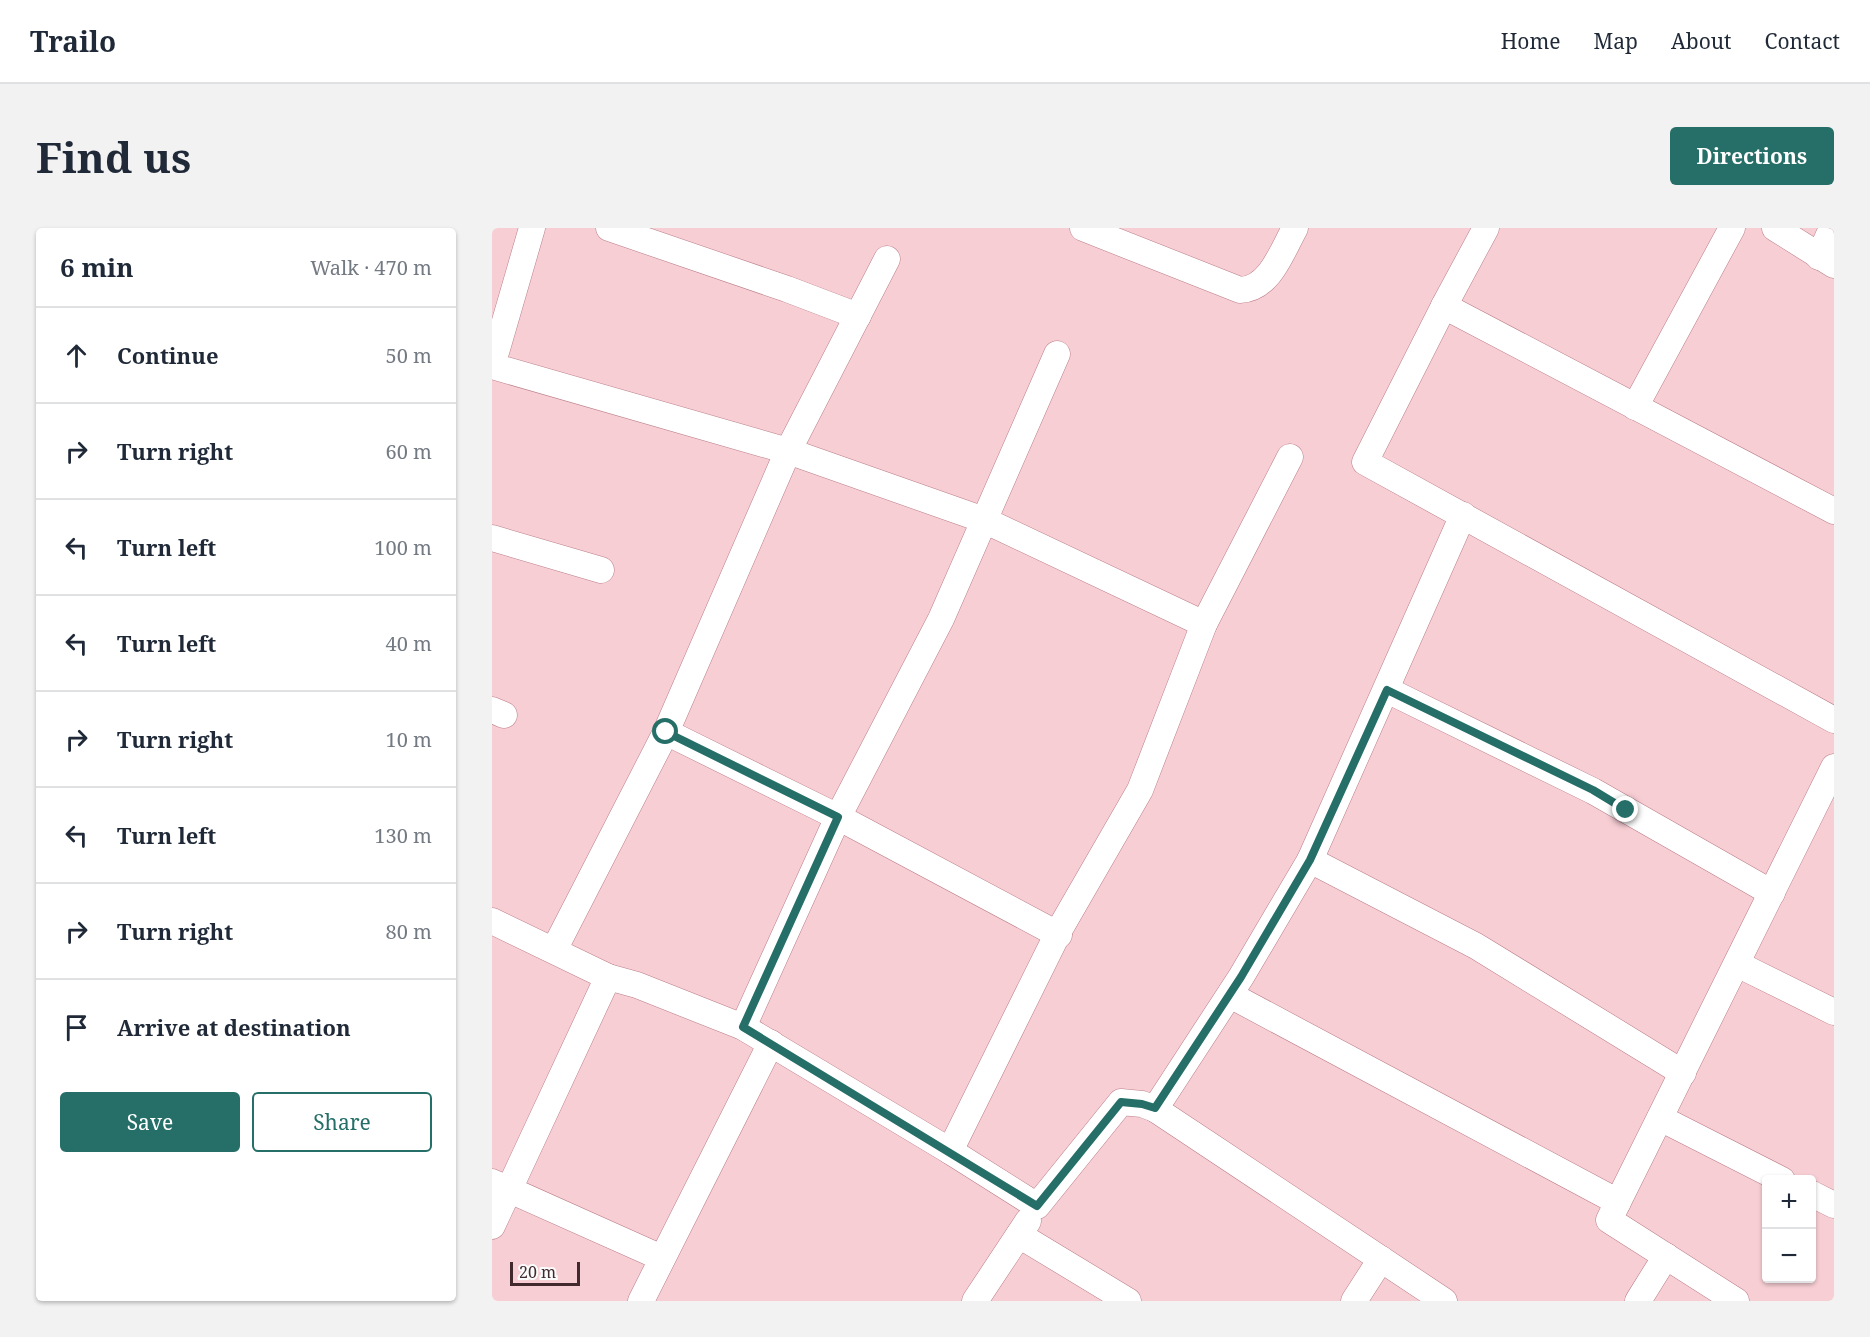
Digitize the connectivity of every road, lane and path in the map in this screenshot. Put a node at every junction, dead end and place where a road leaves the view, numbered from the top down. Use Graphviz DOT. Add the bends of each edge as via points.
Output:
graph roads {
  1 [pos="532,228"];
  2 [pos="609,228"];
  3 [pos="1083,228"];
  4 [pos="1295,228"];
  5 [pos="1486,228"];
  6 [pos="1732,228"];
  7 [pos="1775,228"];
  8 [pos="1832,228"];
  9 [pos="887,260"];
  10 [pos="1826,261"];
  11 [pos="1444,306"];
  12 [pos="858,316"];
  13 [pos="1057,354"];
  14 [pos="492,366"];
  15 [pos="1635,407"];
  16 [pos="788,451"];
  17 [pos="1290,457"];
  18 [pos="1834,512"];
  19 [pos="1463,515"];
  20 [pos="984,520"];
  21 [pos="492,538"];
  22 [pos="601,570"];
  23 [pos="1203,624"];
  24 [pos="1387,690"];
  25 [pos="1834,720"];
  26 [pos="666,732"];
  27 [pos="1834,767"];
  28 [pos="838,817"];
  29 [pos="1310,860"];
  30 [pos="1772,893"];
  31 [pos="492,921"];
  32 [pos="1059,935"];
  33 [pos="554,951"];
  34 [pos="1737,964"];
  35 [pos="608,977"];
  36 [pos="1230,995"];
  37 [pos="1834,1012"];
  38 [pos="743,1027"];
  39 [pos="771,1043"];
  40 [pos="1683,1073"];
  41 [pos="1155,1108"];
  42 [pos="1660,1118"];
  43 [pos="950,1151"];
  44 [pos="1774,1175"];
  45 [pos="501,1186"];
  46 [pos="1816,1196"];
  47 [pos="1618,1202"];
  48 [pos="1834,1205"];
  49 [pos="1037,1206"];
  50 [pos="492,1226"];
  51 [pos="1019,1235"];
  52 [pos="1666,1256"];
  53 [pos="662,1258"];
  54 [pos="1381,1259"];
  55 [pos="642,1301"];
  56 [pos="975,1301"];
  57 [pos="1128,1301"];
  58 [pos="1354,1301"];
  59 [pos="1444,1301"];
  60 [pos="1638,1301"];
  61 [pos="1736,1301"];
  1 -- 14 [label="street"];
  2 -- 12 [label="street"];
  3 -- 4 [label="street" via="1240,290 1251,290 1264,282"];
  5 -- 11 [label="street"];
  6 -- 15 [label="street"];
  7 -- 10 [label="street"];
  8 -- 10 [label="street"];
  9 -- 12 [label="street"];
  11 -- 15 [label="street"];
  11 -- 19 [label="street" via="1365,462"];
  12 -- 16 [label="street"];
  13 -- 20 [label="street"];
  14 -- 16 [label="street"];
  15 -- 18 [label="street"];
  16 -- 20 [label="street"];
  16 -- 26 [label="street"];
  17 -- 23 [label="street"];
  19 -- 24 [label="street"];
  19 -- 25 [label="street"];
  20 -- 23 [label="street"];
  20 -- 28 [label="street" via="941,619"];
  21 -- 22 [label="street"];
  23 -- 32 [label="street" via="1140,790"];
  24 -- 29 [label="street"];
  24 -- 30 [label="street" via="1593,790"];
  26 -- 28 [label="street"];
  26 -- 33 [label="street"];
  27 -- 30 [label="street"];
  28 -- 32 [label="street"];
  28 -- 38 [label="street"];
  29 -- 36 [label="street"];
  29 -- 40 [label="street" via="1476,946"];
  30 -- 34 [label="street"];
  31 -- 33 [label="street"];
  32 -- 43 [label="street"];
  33 -- 35 [label="street"];
  34 -- 37 [label="street"];
  34 -- 40 [label="street"];
  35 -- 38 [label="street"];
  35 -- 45 [label="street"];
  36 -- 41 [label="street"];
  36 -- 47 [label="street"];
  38 -- 39 [label="street"];
  39 -- 43 [label="street"];
  39 -- 53 [label="street"];
  40 -- 42 [label="street"];
  41 -- 49 [label="street" via="1121,1102"];
  41 -- 54 [label="street"];
  42 -- 44 [label="street"];
  42 -- 47 [label="street"];
  43 -- 49 [label="street"];
  45 -- 50 [label="street"];
  45 -- 53 [label="street"];
  46 -- 48 [label="street"];
  47 -- 52 [label="street" via="1609,1220"];
  49 -- 51 [label="street"];
  51 -- 56 [label="street"];
  51 -- 57 [label="street"];
  52 -- 60 [label="street"];
  52 -- 61 [label="street"];
  53 -- 55 [label="street"];
  54 -- 58 [label="street"];
  54 -- 59 [label="street"];
}
